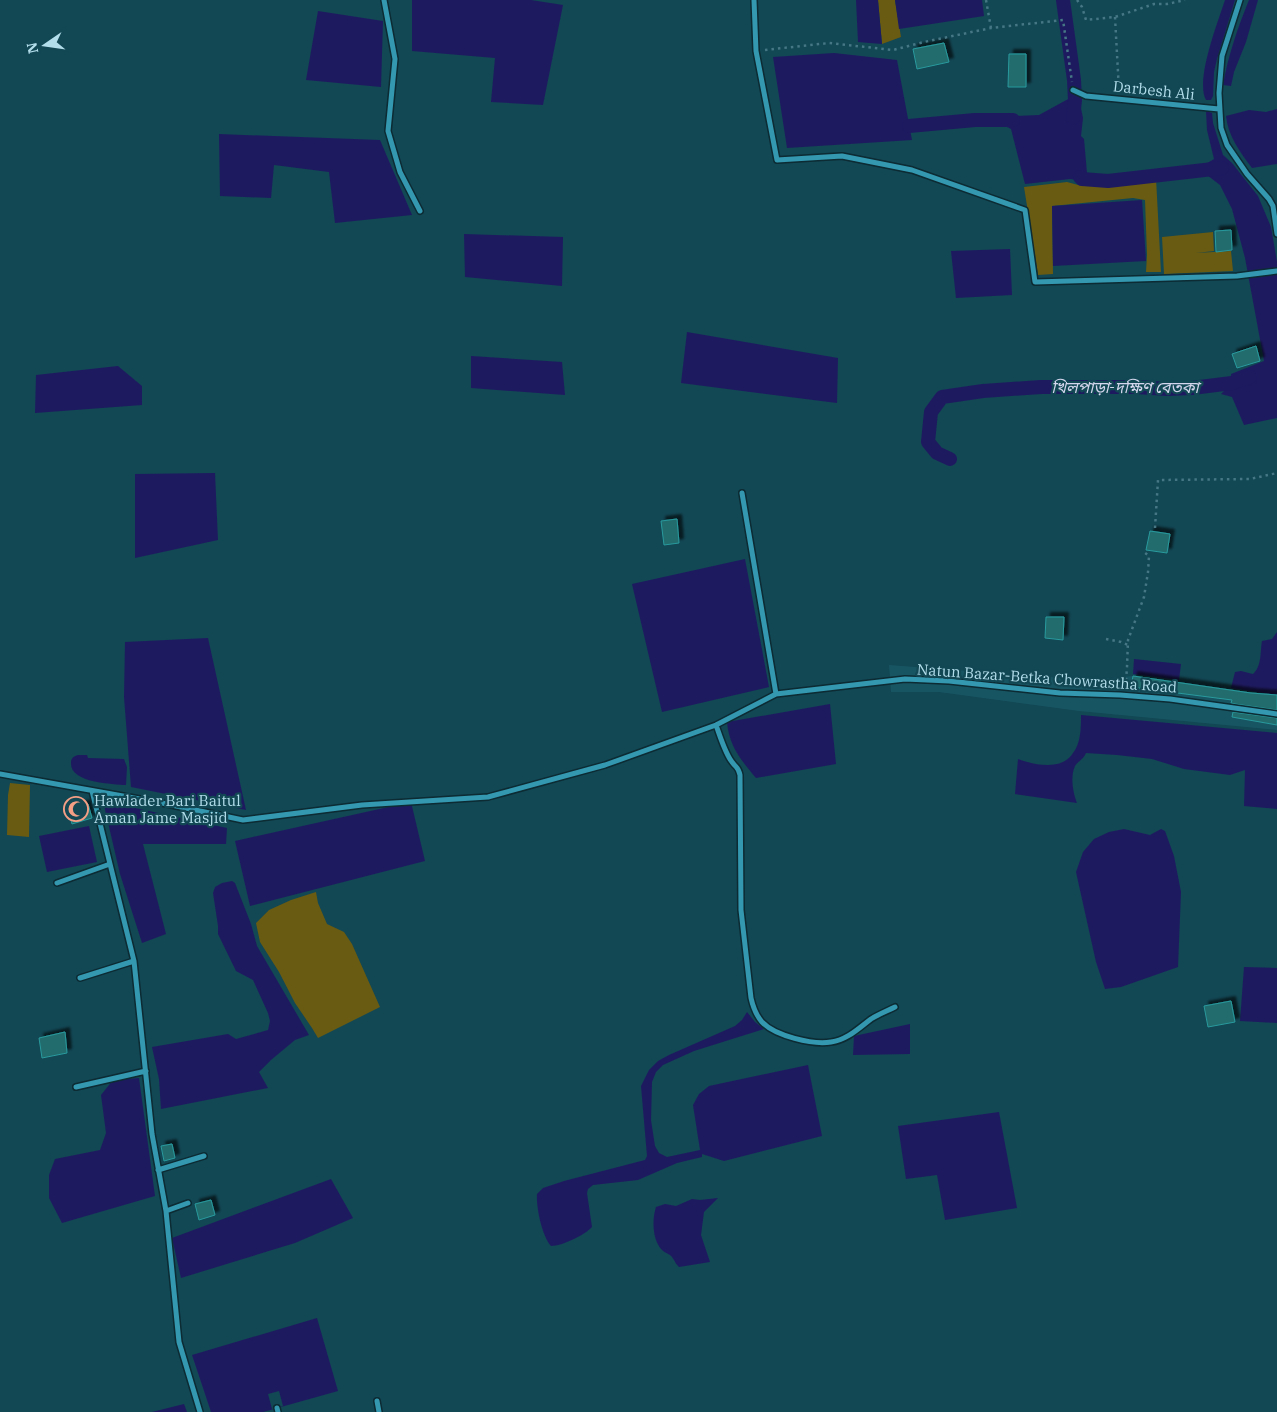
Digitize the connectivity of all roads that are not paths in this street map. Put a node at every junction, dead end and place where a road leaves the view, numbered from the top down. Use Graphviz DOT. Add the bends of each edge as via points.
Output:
graph roads {
  1 [pos="384,0"];
  2 [pos="754,0"];
  3 [pos="1240,0"];
  4 [pos="1073,90"];
  5 [pos="1220,109"];
  6 [pos="1275,206"];
  7 [pos="420,211"];
  8 [pos="1277,234"];
  9 [pos="1277,271"];
  10 [pos="742,493"];
  11 [pos="776,694"];
  12 [pos="1277,714"];
  13 [pos="716,725"];
  14 [pos="0,774"];
  15 [pos="92,790"];
  16 [pos="110,864"];
  17 [pos="57,883"];
  18 [pos="134,961"];
  19 [pos="80,978"];
  20 [pos="896,1007"];
  21 [pos="146,1071"];
  22 [pos="76,1087"];
  23 [pos="204,1156"];
  24 [pos="158,1170"];
  25 [pos="188,1203"];
  26 [pos="166,1211"];
  27 [pos="377,1401"];
  28 [pos="200,1412"];
  29 [pos="379,1412"];
  1 -- 7 [label="street" via="395,59 388,131 400,172"];
  2 -- 9 [label="street" via="756,51 777,160 842,156 912,170 1025,210 1036,282 1237,276"];
  3 -- 5 [label="street" via="1222,56"];
  4 -- 5 [label="street, Darbesh Ali" via="1086,96"];
  5 -- 6 [label="street" via="1221,128 1227,145"];
  6 -- 8 [label="street"];
  10 -- 11 [label="street"];
  11 -- 12 [label="street, Natun Bazar-Betka Chowrastha Road" via="904,679 949,680 1060,693 1170,699"];
  11 -- 13 [label="street, Natun Bazar-Betka Chowrastha Road"];
  13 -- 15 [label="street, Natun Bazar-Betka Chowrastha Road" via="605,765 488,797 362,806 243,820"];
  13 -- 20 [label="street" via="740,775 741,910 754,1010 763,1023 778,1033 803,1041 832,1042 852,1034"];
  14 -- 15 [label="street, Natun Bazar-Betka Chowrastha Road"];
  15 -- 16 [label="street"];
  16 -- 17 [label="street"];
  16 -- 18 [label="street"];
  18 -- 19 [label="street"];
  18 -- 21 [label="street"];
  21 -- 22 [label="street"];
  21 -- 24 [label="street"];
  23 -- 24 [label="street"];
  24 -- 26 [label="street"];
  25 -- 26 [label="street"];
  26 -- 28 [label="street" via="178,1342"];
  27 -- 29 [label="street"];
}
